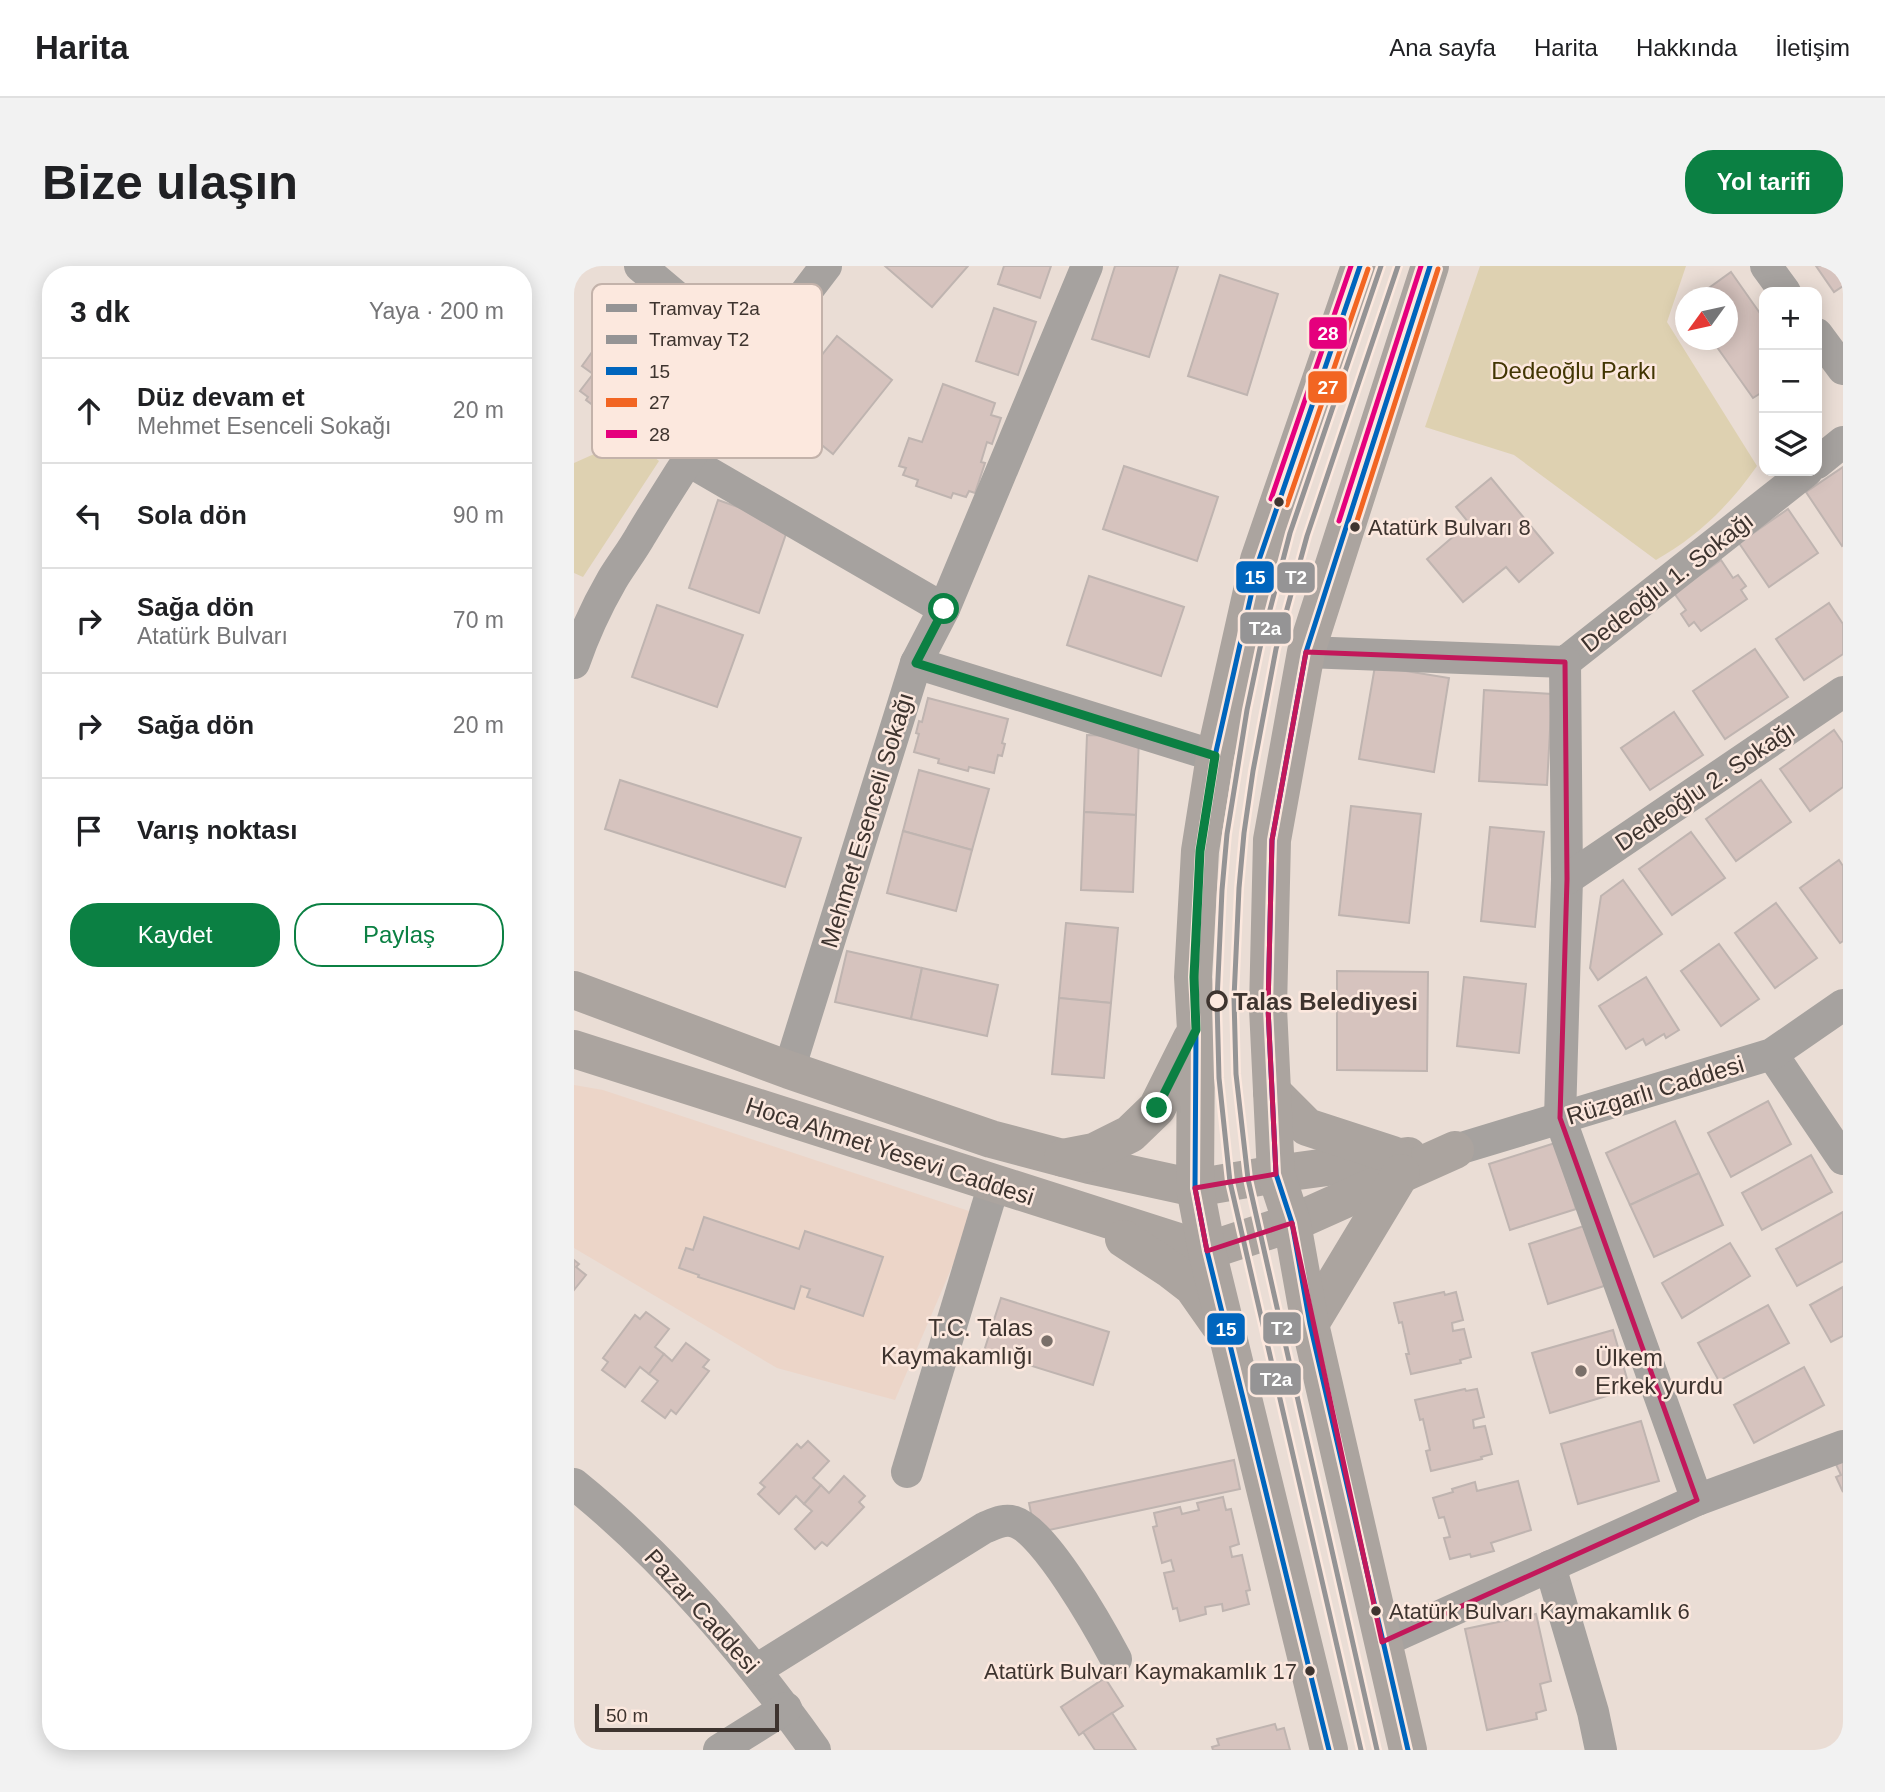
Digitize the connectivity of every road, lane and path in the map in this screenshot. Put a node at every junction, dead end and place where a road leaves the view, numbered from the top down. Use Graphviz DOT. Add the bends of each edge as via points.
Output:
graph roads {
  1 [pos="640,266"];
  2 [pos="826,266"];
  3 [pos="1087,266"];
  4 [pos="1360,266"];
  5 [pos="1430,266"];
  6 [pos="1766,266"];
  7 [pos="661,284"];
  8 [pos="812,284"];
  9 [pos="1781,287"];
  10 [pos="1822,341"];
  11 [pos="1843,369"];
  12 [pos="1843,442"];
  13 [pos="1822,459"];
  14 [pos="687,460"];
  15 [pos="1801,476"];
  16 [pos="944,609"];
  17 [pos="584,611"];
  18 [pos="1306,652"];
  19 [pos="1565,662"];
  20 [pos="574,663"];
  21 [pos="916,663"];
  22 [pos="1843,692"];
  23 [pos="1215,756"];
  24 [pos="1567,879"];
  25 [pos="574,990"];
  26 [pos="1843,1005"];
  27 [pos="1196,1030"];
  28 [pos="574,1049"];
  29 [pos="1772,1054"];
  30 [pos="789,1070"];
  31 [pos="1272,1092"];
  32 [pos="1560,1118"];
  33 [pos="1455,1150"];
  34 [pos="1063,1158"];
  35 [pos="1843,1159"];
  36 [pos="1401,1165"];
  37 [pos="1276,1174"];
  38 [pos="994,1184"];
  39 [pos="1195,1188"];
  40 [pos="1057,1204"];
  41 [pos="1292,1223"];
  42 [pos="1207,1251"];
  43 [pos="1310,1324"];
  44 [pos="1227,1335"];
  45 [pos="1843,1446"];
  46 [pos="907,1472"];
  47 [pos="574,1484"];
  48 [pos="1697,1500"];
  49 [pos="1550,1566"];
  50 [pos="1382,1642"];
  51 [pos="1116,1659"];
  52 [pos="756,1670"];
  53 [pos="786,1708"];
  54 [pos="719,1750"];
  55 [pos="816,1750"];
  56 [pos="1329,1750"];
  57 [pos="1408,1750"];
  58 [pos="1601,1750"];
  1 -- 7 [label="street"];
  2 -- 8 [label="street"];
  3 -- 16 [label="street, Mehmet Esenceli Sokağı"];
  4 -- 23 [label="main road" via="1259,561"];
  5 -- 18 [label="main road"];
  6 -- 9 [label="street"];
  10 -- 11 [label="street"];
  12 -- 13 [label="street"];
  14 -- 16 [label="street"];
  14 -- 17 [label="street" via="612,580"];
  15 -- 19 [label="street, Dedeoğlu 1. Sokağı"];
  16 -- 21 [label="street, Mehmet Esenceli Sokağı"];
  17 -- 20 [label="street"];
  18 -- 19 [label="street, Dedeoğlu 1. Sokağı"];
  18 -- 31 [label="main road" via="1272,840 1268,1008"];
  19 -- 24 [label="street"];
  21 -- 23 [label="street"];
  21 -- 30 [label="street, Mehmet Esenceli Sokağı"];
  22 -- 24 [label="street, Dedeoğlu 2. Sokağı"];
  23 -- 27 [label="main road" via="1200,851"];
  24 -- 32 [label="street"];
  25 -- 30 [label="main road, Hoca Ahmet Yesevi Caddesi"];
  26 -- 29 [label="street, Rüzgarlı Caddesi"];
  27 -- 34 [label="main road" via="1157,1108 1130,1134 1094,1152"];
  27 -- 39 [label="main road"];
  28 -- 38 [label="main road, Hoca Ahmet Yesevi Caddesi"];
  29 -- 32 [label="street, Rüzgarlı Caddesi"];
  29 -- 35 [label="street"];
  30 -- 34 [label="main road, Hoca Ahmet Yesevi Caddesi" via="991,1139"];
  31 -- 36 [label="main road" via="1307,1127"];
  31 -- 37 [label="main road"];
  32 -- 33 [label="street, Rüzgarlı Caddesi"];
  32 -- 48 [label="street"];
  33 -- 36 [label="main road, Rüzgarlı Caddesi"];
  34 -- 39 [label="main road, Hoca Ahmet Yesevi Caddesi"];
  36 -- 37 [label="main road, Rüzgarlı Caddesi"];
  36 -- 41 [label="main road, Rüzgarlı Caddesi"];
  36 -- 43 [label="main road"];
  37 -- 39 [label="main road, Rüzgarlı Caddesi"];
  37 -- 41 [label="main road"];
  38 -- 40 [label="main road, Hoca Ahmet Yesevi Caddesi"];
  38 -- 46 [label="street"];
  39 -- 42 [label="main road"];
  40 -- 42 [label="main road, Hoca Ahmet Yesevi Caddesi"];
  40 -- 44 [label="main road" via="1132,1242 1171,1270 1193,1287"];
  41 -- 42 [label="main road, Rüzgarlı Caddesi"];
  41 -- 43 [label="main road"];
  42 -- 44 [label="main road"];
  43 -- 50 [label="main road"];
  44 -- 56 [label="main road"];
  45 -- 48 [label="street"];
  47 -- 52 [label="street, Pazar Caddesi" via="662,1563"];
  48 -- 49 [label="street"];
  49 -- 50 [label="street"];
  49 -- 58 [label="street"];
  50 -- 57 [label="main road"];
  51 -- 52 [label="street" via="1051,1555 1026,1527 1013,1521 984,1528"];
  52 -- 53 [label="street, Pazar Caddesi"];
  53 -- 54 [label="street"];
  53 -- 55 [label="street, Pazar Caddesi"];
}
